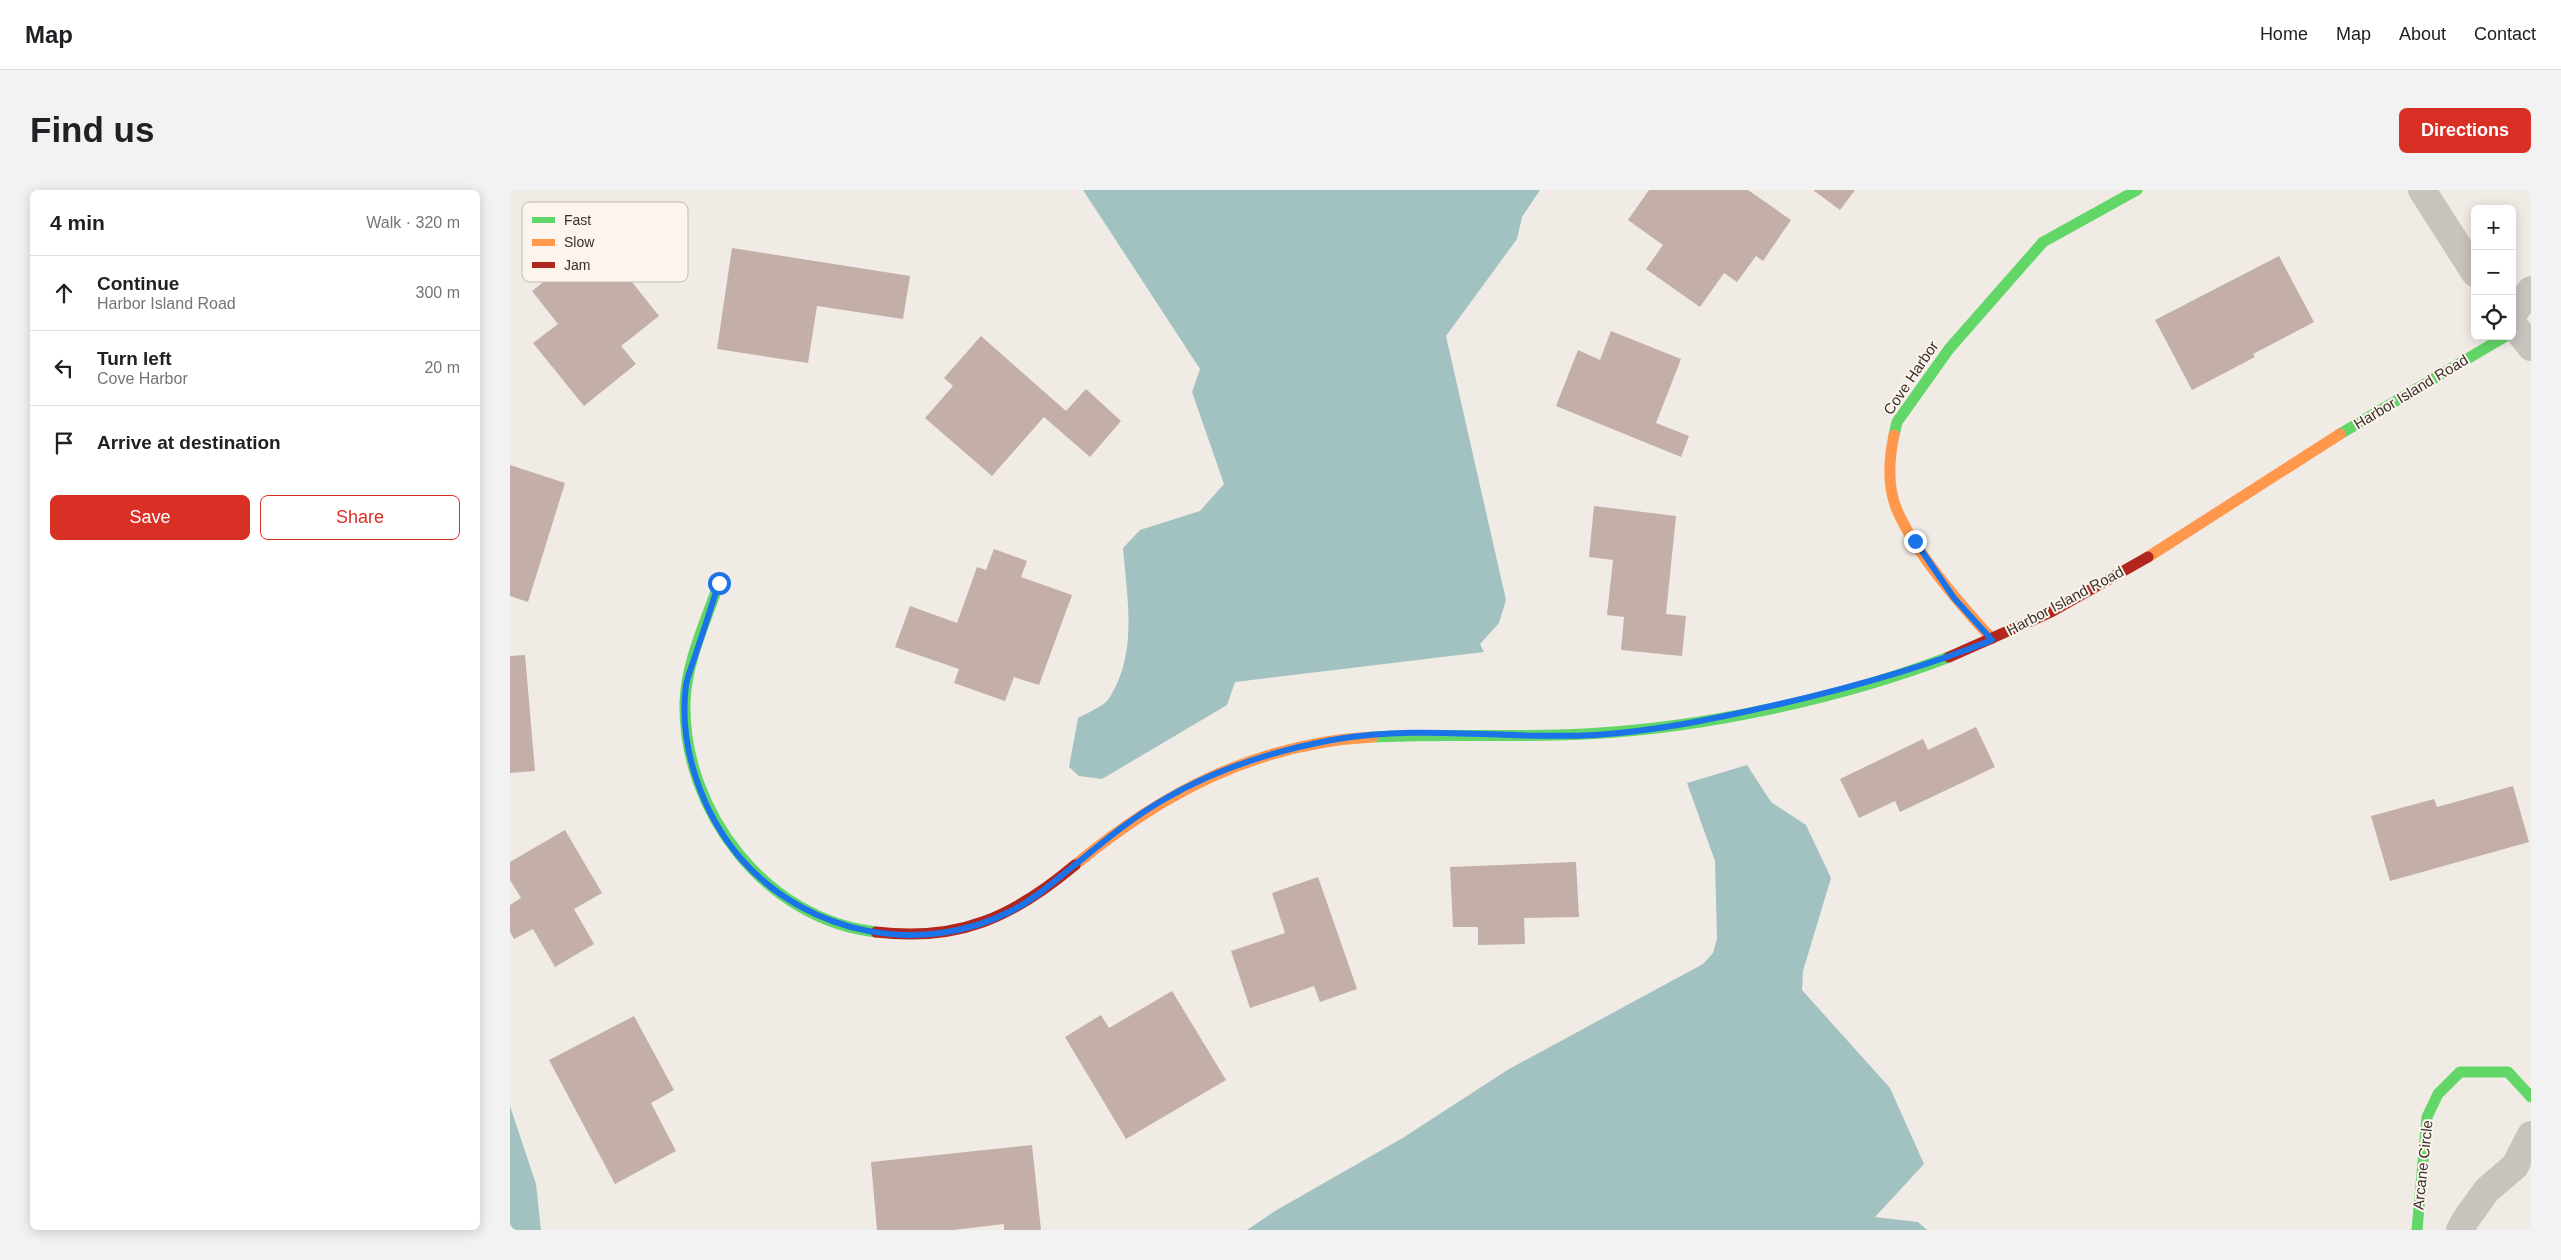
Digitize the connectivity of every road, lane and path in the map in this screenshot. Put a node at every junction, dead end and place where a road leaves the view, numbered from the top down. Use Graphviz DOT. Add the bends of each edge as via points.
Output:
graph roads {
  1 [pos="2137,190"];
  2 [pos="2422,190"];
  3 [pos="2471,267"];
  4 [pos="2531,290"];
  5 [pos="2516,328"];
  6 [pos="2500,340"];
  7 [pos="719,583"];
  8 [pos="1992,640"];
  9 [pos="2531,1097"];
  10 [pos="2531,1135"];
  11 [pos="2417,1230"];
  12 [pos="2460,1230"];
  1 -- 8 [label="street, Cove Harbor" via="2043,242 1949,349 1897,422 1891,450 1890,480 1897,510 1954,598"];
  2 -- 3 [label="street"];
  4 -- 5 [label="street"];
  6 -- 8 [label="street, Harbor Island Road" via="2322,445 2089,592"];
  7 -- 8 [label="street, Harbor Island Road" via="686,683 690,755 700,790 716,824 758,878 788,900 824,919 863,932 909,936 978,926 1014,910 1047,888 1117,830 1164,799 1213,774 1273,753 1338,739 1402,734 1595,734 1662,728 1731,716 1873,682"];
  9 -- 11 [label="street, Arcane Circle" via="2508,1072 2460,1072 2438,1094 2427,1117"];
  10 -- 12 [label="street" via="2515,1166 2487,1190"];
}
